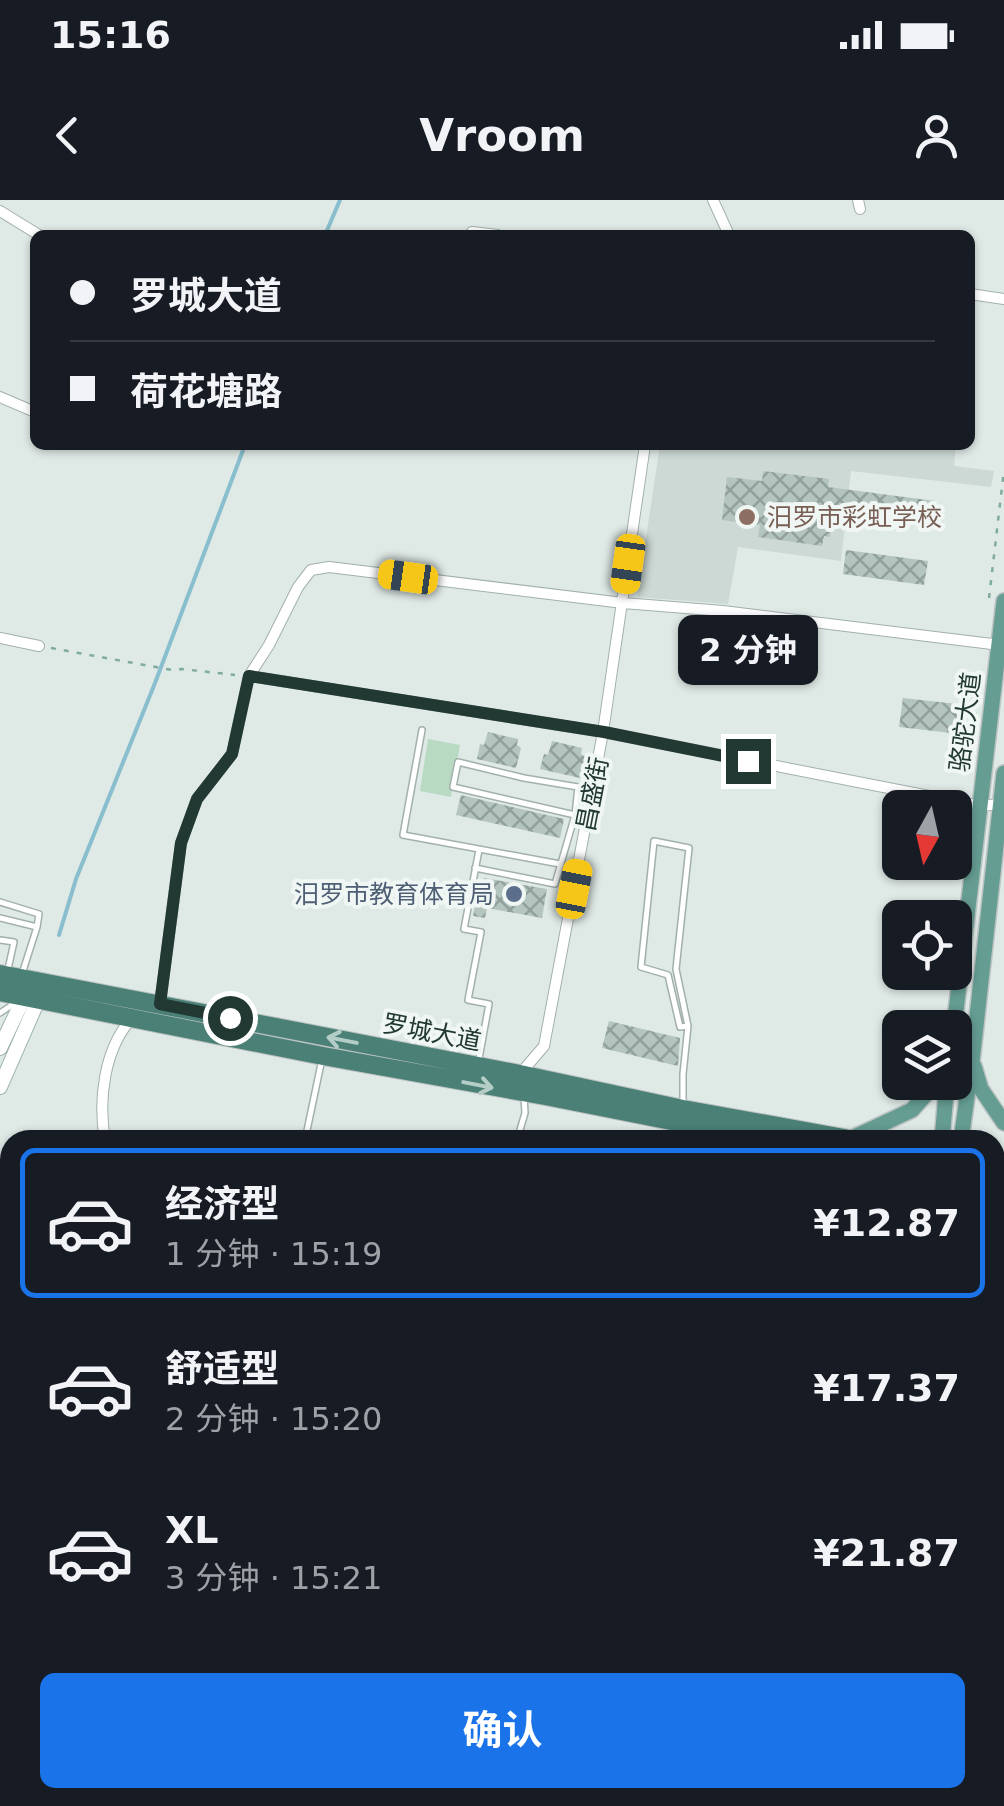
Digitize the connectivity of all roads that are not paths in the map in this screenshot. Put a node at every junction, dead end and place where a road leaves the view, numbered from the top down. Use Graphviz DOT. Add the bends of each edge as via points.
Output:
graph roads {
  1 [pos="713,200"];
  2 [pos="0,211"];
  3 [pos="31,230"];
  4 [pos="727,230"];
  5 [pos="975,295"];
  6 [pos="1004,299"];
  7 [pos="0,397"];
  8 [pos="30,410"];
  9 [pos="643,450"];
  10 [pos="1004,601"];
  11 [pos="623,603"];
  12 [pos="0,638"];
  13 [pos="1000,644"];
  14 [pos="39,646"];
  15 [pos="249,676"];
  16 [pos="422,730"];
  17 [pos="604,732"];
  18 [pos="1004,773"];
  19 [pos="1002,804"];
  20 [pos="980,806"];
  21 [pos="575,816"];
  22 [pos="1002,823"];
  23 [pos="479,849"];
  24 [pos="560,864"];
  25 [pos="475,868"];
  26 [pos="0,902"];
  27 [pos="0,918"];
  28 [pos="36,927"];
  29 [pos="0,940"];
  30 [pos="17,979"];
  31 [pos="32,998"];
  32 [pos="160,1004"];
  33 [pos="956,1010"];
  34 [pos="0,1013"];
  35 [pos="131,1019"];
  36 [pos="688,1026"];
  37 [pos="0,1048"];
  38 [pos="322,1056"];
  39 [pos="972,1062"];
  40 [pos="478,1067"];
  41 [pos="520,1074"];
  42 [pos="0,1087"];
  43 [pos="524,1094"];
  44 [pos="921,1100"];
  45 [pos="946,1100"];
  46 [pos="967,1100"];
  47 [pos="682,1109"];
  48 [pos="1004,1123"];
  49 [pos="696,1126"];
  50 [pos="103,1130"];
  51 [pos="307,1130"];
  52 [pos="520,1130"];
  53 [pos="703,1130"];
  54 [pos="716,1130"];
  55 [pos="797,1130"];
  56 [pos="872,1130"];
  57 [pos="943,1130"];
  58 [pos="962,1130"];
  1 -- 4 [label="street"];
  2 -- 3 [label="street"];
  5 -- 6 [label="street"];
  7 -- 8 [label="street"];
  9 -- 11 [label="street, 昌盛街"];
  10 -- 13 [label="main road, 骆驼大道"];
  11 -- 13 [label="street"];
  11 -- 15 [label="street" via="311,570"];
  11 -- 17 [label="street, 昌盛街"];
  12 -- 14 [label="street"];
  13 -- 20 [label="main road, 骆驼大道"];
  15 -- 17 [label="street"];
  15 -- 32 [label="street" via="232,754 197,799 181,843"];
  16 -- 23 [label="lane" via="403,835"];
  17 -- 20 [label="street"];
  17 -- 41 [label="street, 昌盛街" via="544,1046"];
  18 -- 19 [label="main road, 骆驼大道"];
  19 -- 20 [label="street"];
  19 -- 22 [label="main road, 骆驼大道"];
  20 -- 22 [label="street"];
  20 -- 33 [label="main road, 骆驼大道"];
  21 -- 21 [label="lane" via="578,787 458,762 454,787"];
  21 -- 24 [label="lane"];
  22 -- 39 [label="main road, 骆驼大道"];
  23 -- 24 [label="lane"];
  23 -- 25 [label="lane"];
  24 -- 25 [label="lane" via="555,884"];
  25 -- 40 [label="lane" via="464,929 481,932 468,1000 489,1004"];
  26 -- 28 [label="lane" via="39,914"];
  27 -- 28 [label="lane"];
  28 -- 30 [label="lane"];
  29 -- 30 [label="lane" via="14,942"];
  30 -- 31 [label="highway, 罗城大道"];
  30 -- 31 [label="main road"];
  30 -- 32 [label="highway, 罗城大道"];
  31 -- 34 [label="lane"];
  31 -- 35 [label="highway, 罗城大道"];
  31 -- 37 [label="main road"];
  31 -- 42 [label="main road"];
  40 -- 32 [label="highway, 罗城大道, one-way"];
  35 -- 38 [label="highway, 罗城大道"];
  35 -- 50 [label="street" via="103,1086"];
  36 -- 36 [label="lane" via="676,970 689,848 654,841 641,966 668,975 680,1027"];
  36 -- 47 [label="lane"];
  38 -- 43 [label="highway, 罗城大道, one-way"];
  38 -- 51 [label="lane"];
  39 -- 48 [label="main road"];
  40 -- 41 [label="highway, 罗城大道"];
  41 -- 47 [label="highway, 罗城大道"];
  43 -- 49 [label="highway, 罗城大道"];
  43 -- 52 [label="lane"];
  44 -- 56 [label="main road"];
  45 -- 57 [label="main road"];
  46 -- 58 [label="main road, 骆驼大道"];
  47 -- 55 [label="highway, 罗城大道"];
  49 -- 53 [label="main road"];
  49 -- 54 [label="highway, 罗城大道"];
}
